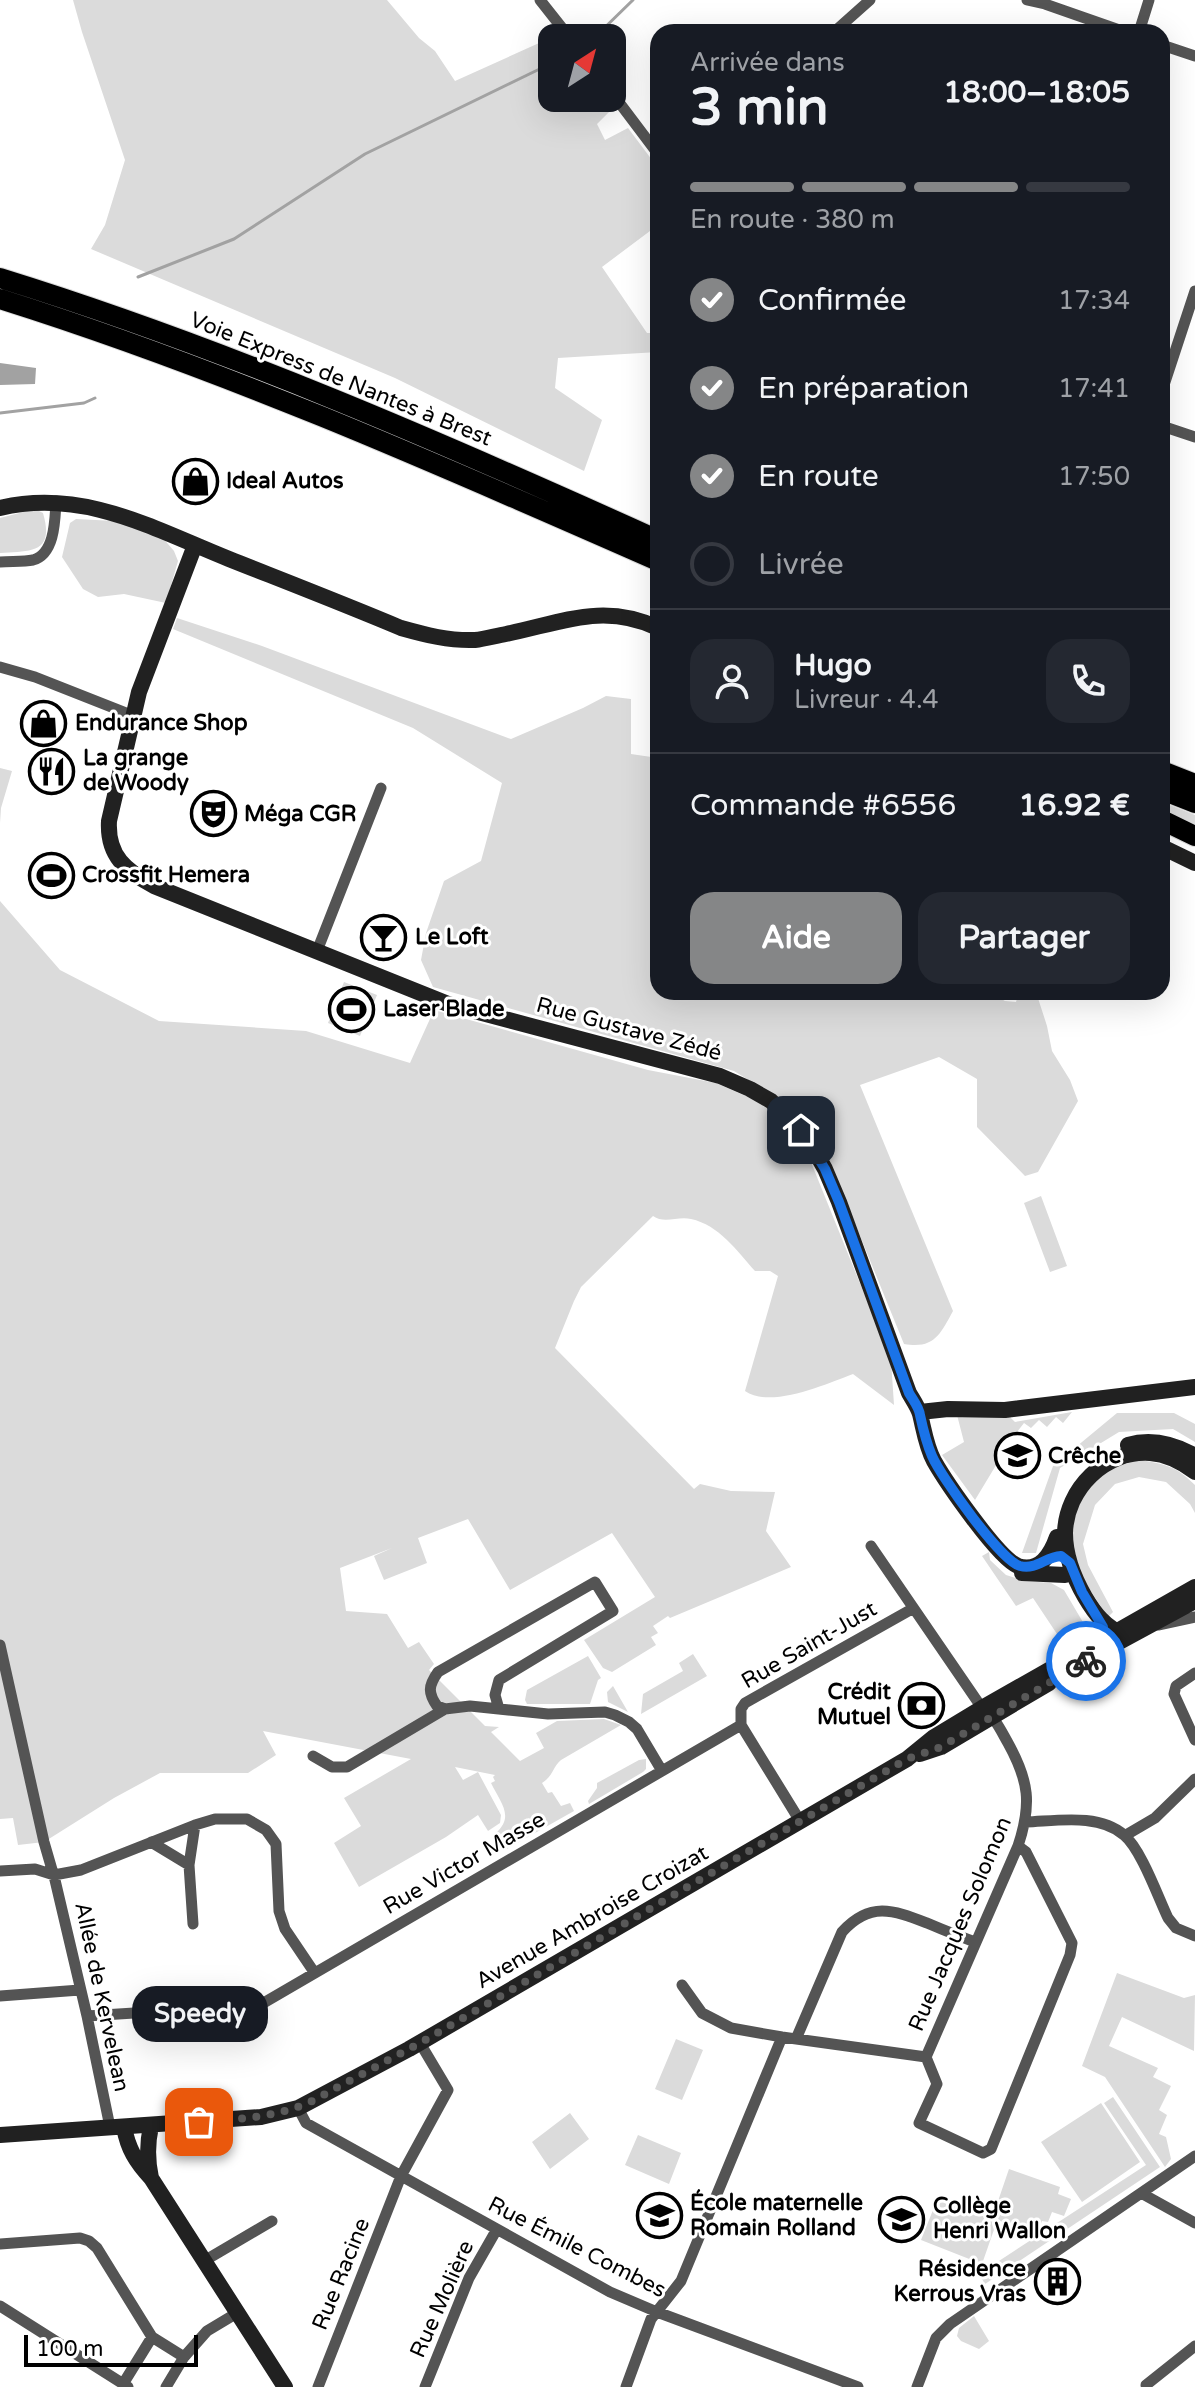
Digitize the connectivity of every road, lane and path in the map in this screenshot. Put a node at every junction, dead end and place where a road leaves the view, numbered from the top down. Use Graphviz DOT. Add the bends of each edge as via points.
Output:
graph roads {
  1 [pos="540,0"];
  2 [pos="870,0"];
  3 [pos="1027,0"];
  4 [pos="1149,0"];
  5 [pos="559,24"];
  6 [pos="843,24"];
  7 [pos="1102,24"];
  8 [pos="1142,24"];
  9 [pos="1170,48"];
  10 [pos="1195,56"];
  11 [pos="626,112"];
  12 [pos="650,143"];
  13 [pos="0,265"];
  14 [pos="0,278"];
  15 [pos="1195,291"];
  16 [pos="52,294"];
  17 [pos="0,299"];
  18 [pos="1170,367"];
  19 [pos="1170,429"];
  20 [pos="1195,437"];
  21 [pos="56,501"];
  22 [pos="0,508"];
  23 [pos="578,526"];
  24 [pos="650,536"];
  25 [pos="195,545"];
  26 [pos="650,558"];
  27 [pos="0,562"];
  28 [pos="650,567"];
  29 [pos="650,625"];
  30 [pos="0,667"];
  31 [pos="134,716"];
  32 [pos="1170,762"];
  33 [pos="1195,772"];
  34 [pos="1170,774"];
  35 [pos="1195,784"];
  36 [pos="381,788"];
  37 [pos="1170,793"];
  38 [pos="1195,803"];
  39 [pos="1170,824"];
  40 [pos="1195,836"];
  41 [pos="1170,852"];
  42 [pos="1195,863"];
  43 [pos="317,951"];
  44 [pos="1195,1387"];
  45 [pos="920,1412"];
  46 [pos="1195,1456"];
  47 [pos="1195,1472"];
  48 [pos="978,1524"];
  49 [pos="871,1546"];
  50 [pos="1061,1562"];
  51 [pos="1195,1587"];
  52 [pos="1195,1601"];
  53 [pos="912,1609"];
  54 [pos="1195,1617"];
  55 [pos="1149,1627"];
  56 [pos="1108,1638"];
  57 [pos="0,1645"];
  58 [pos="1085,1656"];
  59 [pos="1195,1673"];
  60 [pos="445,1709"];
  61 [pos="499,1709"];
  62 [pos="988,1712"];
  63 [pos="741,1725"];
  64 [pos="1195,1740"];
  65 [pos="313,1756"];
  66 [pos="907,1759"];
  67 [pos="662,1771"];
  68 [pos="1195,1779"];
  69 [pos="800,1821"];
  70 [pos="1026,1822"];
  71 [pos="195,1825"];
  72 [pos="1126,1835"];
  73 [pos="151,1842"];
  74 [pos="1018,1846"];
  75 [pos="189,1865"];
  76 [pos="0,1871"];
  77 [pos="54,1875"];
  78 [pos="193,1924"];
  79 [pos="1195,1936"];
  80 [pos="975,1942"];
  81 [pos="314,1972"];
  82 [pos="682,1985"];
  83 [pos="80,1990"];
  84 [pos="0,1996"];
  85 [pos="87,2016"];
  86 [pos="782,2037"];
  87 [pos="796,2039"];
  88 [pos="420,2043"];
  89 [pos="926,2057"];
  90 [pos="298,2108"];
  91 [pos="151,2126"];
  92 [pos="117,2127"];
  93 [pos="0,2135"];
  94 [pos="1195,2156"];
  95 [pos="401,2176"];
  96 [pos="151,2178"];
  97 [pos="1141,2193"];
  98 [pos="272,2221"];
  99 [pos="1195,2223"];
  100 [pos="497,2229"];
  101 [pos="0,2244"];
  102 [pos="204,2261"];
  103 [pos="0,2306"];
  104 [pos="657,2312"];
  105 [pos="237,2313"];
  106 [pos="152,2337"];
  107 [pos="1195,2346"];
  108 [pos="184,2357"];
  109 [pos="125,2385"];
  110 [pos="849,2386"];
  111 [pos="166,2387"];
  112 [pos="285,2387"];
  113 [pos="318,2387"];
  114 [pos="425,2387"];
  115 [pos="626,2387"];
  116 [pos="917,2387"];
  117 [pos="1148,2387"];
  1 -- 5 [label="street"];
  2 -- 6 [label="street"];
  3 -- 7 [label="street"];
  4 -- 8 [label="street"];
  9 -- 10 [label="street"];
  11 -- 12 [label="street"];
  13 -- 16 [label="highway" via="24,273"];
  14 -- 16 [label="highway, Voie Express de Nantes à Brest"];
  15 -- 18 [label="street"];
  16 -- 24 [label="highway, Voie Express de Nantes à Brest" via="320,393"];
  17 -- 23 [label="highway, Voie Express de Nantes à Brest" via="242,384"];
  19 -- 20 [label="street"];
  21 -- 22 [label="street"];
  21 -- 25 [label="street" via="122,515"];
  21 -- 27 [label="street" via="45,553 35,560"];
  23 -- 26 [label="highway, Voie Express de Nantes à Brest"];
  23 -- 28 [label="highway"];
  25 -- 29 [label="street" via="440,639 477,640 574,616 607,614"];
  25 -- 31 [label="street, Rue Gustave Zédé"];
  30 -- 31 [label="street"];
  31 -- 43 [label="street, Rue Gustave Zédé" via="108,834 127,871"];
  32 -- 33 [label="highway"];
  34 -- 35 [label="highway"];
  36 -- 43 [label="street"];
  37 -- 38 [label="highway"];
  39 -- 40 [label="highway"];
  41 -- 42 [label="street"];
  43 -- 45 [label="street, Rue Gustave Zédé" via="448,1004 720,1076 771,1101 801,1130 825,1169"];
  44 -- 45 [label="street" via="1005,1410"];
  45 -- 48 [label="street, Rue Gustave Zédé" via="934,1461"];
  46 -- 50 [label="street" via="1180,1448 1139,1442 1104,1455 1082,1472 1060,1512"];
  47 -- 50 [label="street" via="1154,1453 1124,1456 1098,1469 1080,1487 1068,1514"];
  48 -- 50 [label="street" via="1017,1565"];
  48 -- 50 [label="street" via="1010,1569 1031,1574"];
  49 -- 53 [label="street, Rue Jacques Solomon"];
  50 -- 56 [label="street" via="1087,1615"];
  51 -- 56 [label="street"];
  52 -- 55 [label="street"];
  53 -- 62 [label="street, Rue Jacques Solomon"];
  53 -- 63 [label="street, Rue Saint-Just" via="745,1703"];
  54 -- 55 [label="street"];
  55 -- 56 [label="street"];
  56 -- 58 [label="street"];
  57 -- 77 [label="street, Allée de Kervelean"];
  58 -- 62 [label="street, Avenue Ambroise Croizat"];
  58 -- 62 [label="street, Avenue Ambroise Croizat" via="1029,1682"];
  59 -- 64 [label="street" via="1176,1686 1174,1694"];
  60 -- 61 [label="street"];
  60 -- 61 [label="street" via="429,1693 438,1672 595,1582 613,1611 499,1680"];
  60 -- 65 [label="street" via="347,1767 332,1767"];
  61 -- 67 [label="street" via="615,1715 637,1729"];
  62 -- 66 [label="street, Avenue Ambroise Croizat" via="934,1737"];
  62 -- 66 [label="street, Avenue Ambroise Croizat" via="941,1747"];
  62 -- 70 [label="street, Rue Jacques Solomon" via="1026,1782"];
  63 -- 67 [label="street, Rue Victor Masse"];
  63 -- 69 [label="street"];
  66 -- 69 [label="street, Avenue Ambroise Croizat"];
  67 -- 81 [label="street, Rue Victor Masse"];
  68 -- 72 [label="street" via="1155,1818"];
  69 -- 88 [label="street, Avenue Ambroise Croizat"];
  70 -- 72 [label="street" via="1092,1822"];
  70 -- 74 [label="street, Rue Jacques Solomon"];
  71 -- 73 [label="street"];
  71 -- 75 [label="street"];
  71 -- 81 [label="street" via="247,1819 266,1830 276,1844 279,1911 285,1929"];
  72 -- 79 [label="street" via="1168,1918"];
  73 -- 75 [label="street"];
  73 -- 77 [label="street"];
  74 -- 80 [label="street, Rue Jacques Solomon"];
  74 -- 89 [label="street" via="1026,1852 1072,1943 991,2149 983,2153 919,2123 937,2084"];
  75 -- 78 [label="street"];
  76 -- 77 [label="street" via="35,1869"];
  77 -- 83 [label="street, Allée de Kervelean"];
  80 -- 87 [label="street" via="890,1910 862,1914 842,1932"];
  80 -- 89 [label="street, Rue Jacques Solomon"];
  81 -- 85 [label="street, Rue Victor Masse" via="260,2005"];
  82 -- 86 [label="street" via="714,2021"];
  83 -- 84 [label="street"];
  83 -- 85 [label="street, Allée de Kervelean"];
  85 -- 92 [label="street, Allée de Kervelean"];
  86 -- 87 [label="street"];
  86 -- 104 [label="street" via="681,2281"];
  87 -- 89 [label="street"];
  88 -- 90 [label="street, Avenue Ambroise Croizat"];
  88 -- 95 [label="street, Rue Racine" via="448,2090"];
  90 -- 91 [label="street, Avenue Ambroise Croizat" via="261,2117"];
  90 -- 95 [label="street, Rue Émile Combes" via="306,2123"];
  91 -- 92 [label="street, Avenue Ambroise Croizat"];
  91 -- 96 [label="street"];
  92 -- 93 [label="street, Avenue Ambroise Croizat"];
  92 -- 96 [label="street"];
  94 -- 97 [label="street"];
  95 -- 100 [label="street, Rue Émile Combes"];
  95 -- 113 [label="street, Rue Racine"];
  96 -- 102 [label="street"];
  97 -- 99 [label="street"];
  97 -- 116 [label="street" via="950,2324 936,2338"];
  98 -- 102 [label="street"];
  100 -- 104 [label="street, Rue Émile Combes"];
  100 -- 114 [label="street, Rue Molière" via="469,2278"];
  101 -- 106 [label="street" via="89,2241"];
  102 -- 105 [label="street"];
  103 -- 109 [label="street"];
  104 -- 110 [label="street, Rue Émile Combes"];
  104 -- 115 [label="street"];
  105 -- 108 [label="street" via="207,2331"];
  105 -- 112 [label="street"];
  106 -- 108 [label="street"];
  106 -- 109 [label="street"];
  107 -- 117 [label="street"];
  108 -- 111 [label="street"];
}
